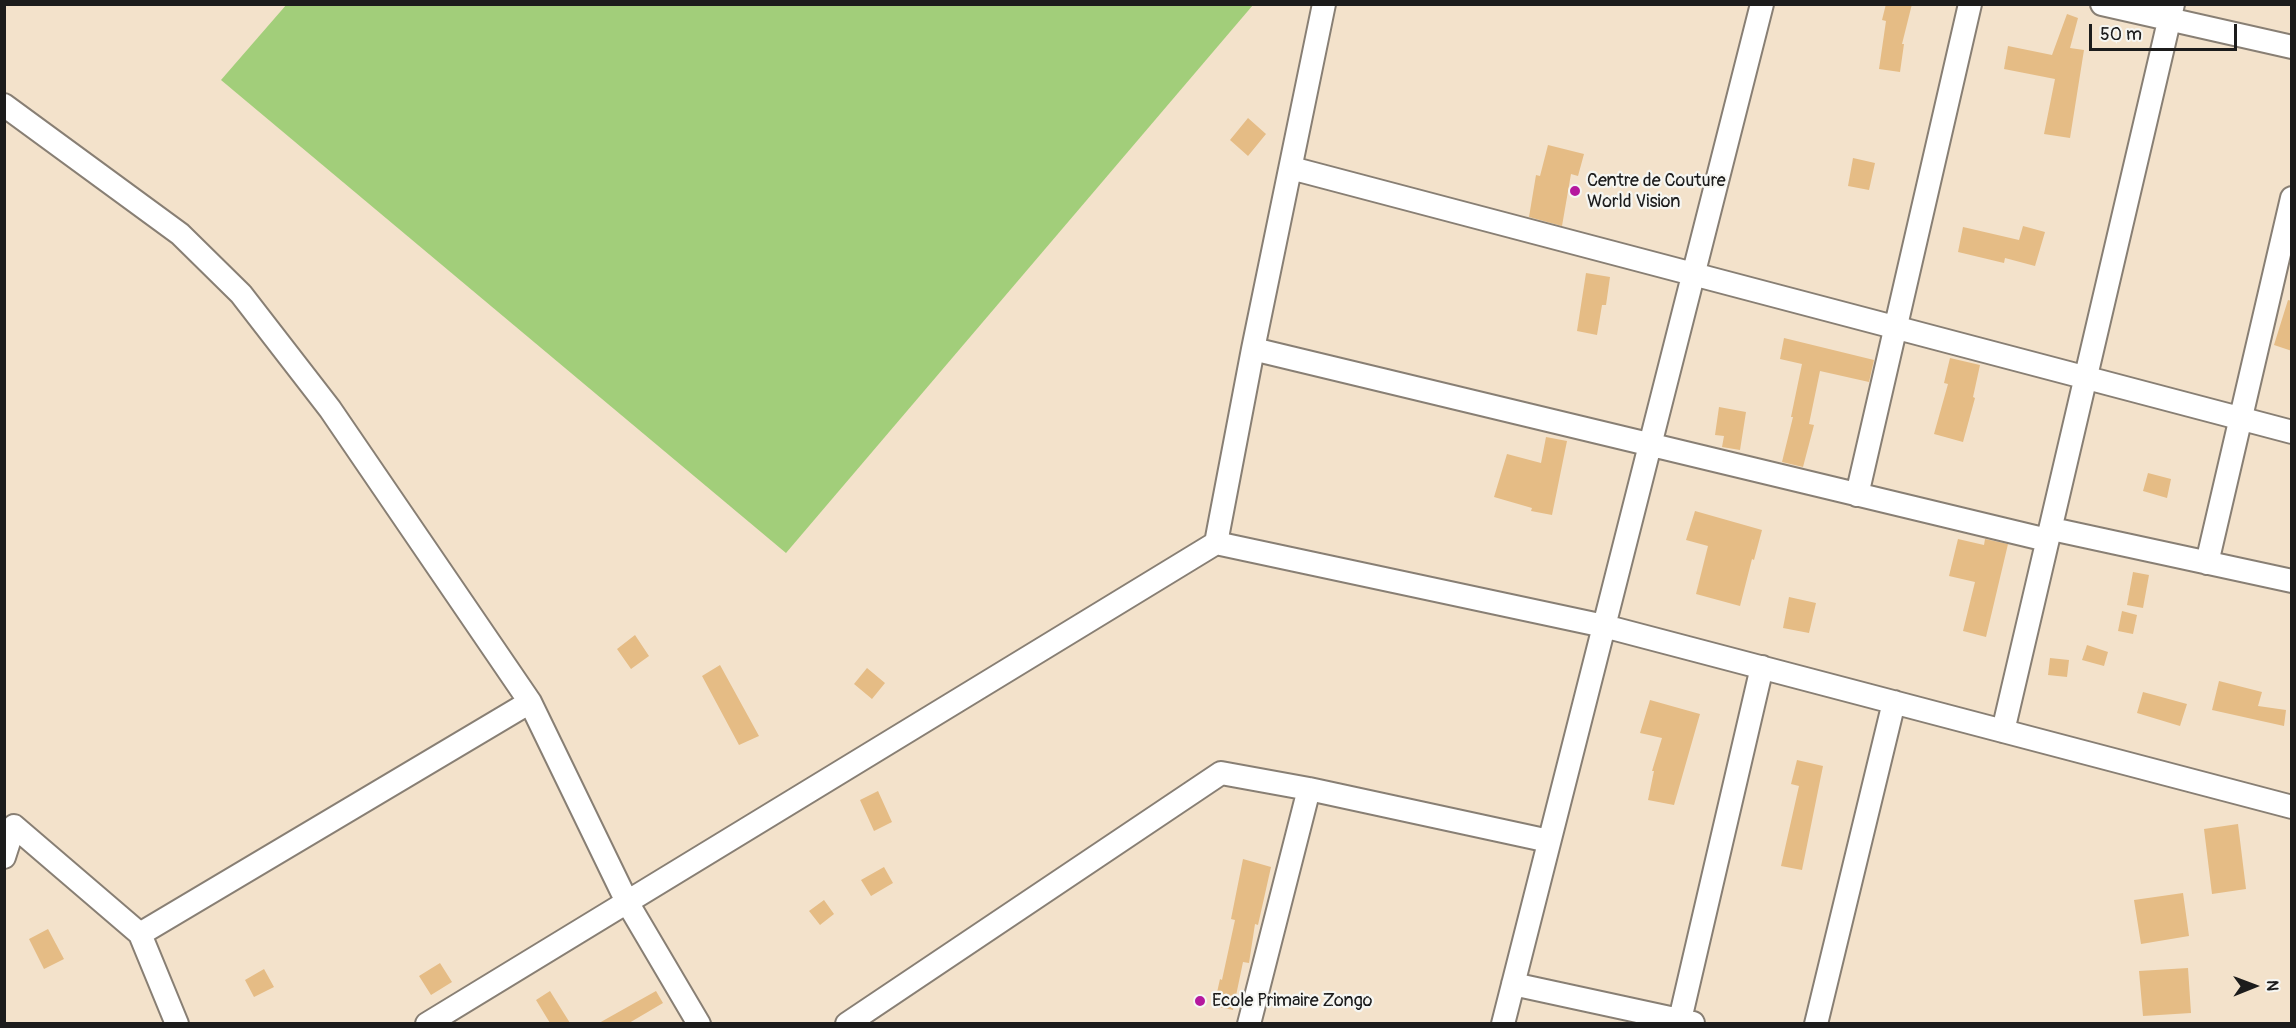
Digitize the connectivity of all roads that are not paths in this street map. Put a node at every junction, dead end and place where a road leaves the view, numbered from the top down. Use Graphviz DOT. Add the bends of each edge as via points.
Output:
graph roads {
  1 [pos="1324,4"];
  2 [pos="1762,4"];
  3 [pos="1970,4"];
  4 [pos="2102,4"];
  5 [pos="2171,12"];
  6 [pos="2292,47"];
  7 [pos="4,105"];
  8 [pos="1291,168"];
  9 [pos="2292,198"];
  10 [pos="1693,275"];
  11 [pos="1894,328"];
  12 [pos="1253,349"];
  13 [pos="2085,378"];
  14 [pos="2241,419"];
  15 [pos="2292,432"];
  16 [pos="1650,445"];
  17 [pos="1857,495"];
  18 [pos="2049,535"];
  19 [pos="1216,543"];
  20 [pos="2207,563"];
  21 [pos="2292,581"];
  22 [pos="1604,626"];
  23 [pos="1762,667"];
  24 [pos="531,702"];
  25 [pos="1893,702"];
  26 [pos="2003,731"];
  27 [pos="1308,789"];
  28 [pos="2292,807"];
  29 [pos="1549,841"];
  30 [pos="4,857"];
  31 [pos="627,902"];
  32 [pos="140,934"];
  33 [pos="1513,984"];
  34 [pos="1684,1022"];
  35 [pos="177,1023"];
  36 [pos="428,1023"];
  37 [pos="699,1023"];
  38 [pos="847,1023"];
  39 [pos="1249,1023"];
  40 [pos="1503,1023"];
  41 [pos="1816,1023"];
  1 -- 8 [label="street"];
  2 -- 10 [label="street"];
  3 -- 11 [label="street"];
  4 -- 5 [label="street"];
  5 -- 6 [label="street"];
  5 -- 13 [label="street"];
  7 -- 24 [label="street" via="180,234 241,294 330,409"];
  8 -- 10 [label="street"];
  8 -- 12 [label="street"];
  9 -- 14 [label="street"];
  10 -- 11 [label="street"];
  10 -- 16 [label="street"];
  11 -- 13 [label="street"];
  11 -- 17 [label="street"];
  12 -- 16 [label="street"];
  12 -- 19 [label="street"];
  13 -- 14 [label="street"];
  13 -- 18 [label="street"];
  14 -- 15 [label="street"];
  14 -- 20 [label="street"];
  16 -- 17 [label="street"];
  16 -- 22 [label="street"];
  17 -- 18 [label="street"];
  18 -- 20 [label="street"];
  18 -- 26 [label="street"];
  19 -- 22 [label="street"];
  19 -- 31 [label="street"];
  20 -- 21 [label="street"];
  22 -- 23 [label="street"];
  22 -- 29 [label="street"];
  23 -- 25 [label="street"];
  23 -- 34 [label="street"];
  24 -- 31 [label="street"];
  24 -- 32 [label="street"];
  25 -- 26 [label="street"];
  25 -- 41 [label="street"];
  26 -- 28 [label="street"];
  27 -- 29 [label="street"];
  27 -- 38 [label="street" via="1221,773"];
  27 -- 39 [label="street"];
  29 -- 33 [label="street"];
  30 -- 32 [label="street" via="14,826"];
  31 -- 36 [label="street"];
  31 -- 37 [label="street"];
  32 -- 35 [label="street"];
  33 -- 34 [label="street"];
  33 -- 40 [label="street"];
}
